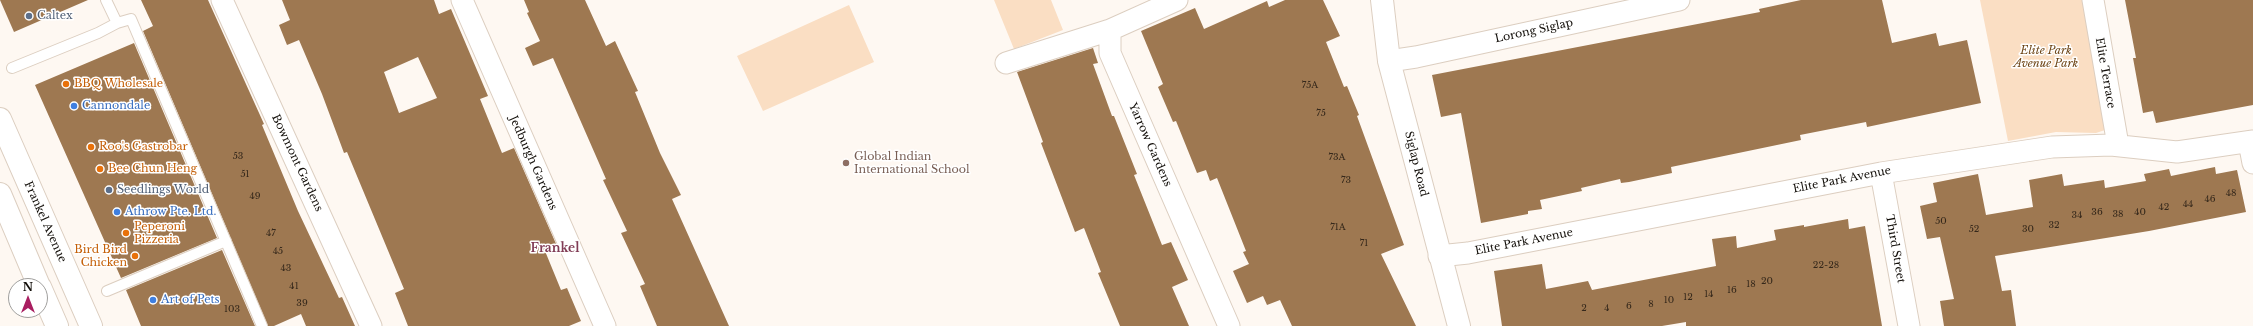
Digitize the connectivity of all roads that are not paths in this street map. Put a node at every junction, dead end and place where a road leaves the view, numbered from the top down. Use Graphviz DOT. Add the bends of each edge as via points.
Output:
graph roads {
  1 [pos="106,0"];
  2 [pos="462,0"];
  3 [pos="1177,0"];
  4 [pos="1382,0"];
  5 [pos="1679,0"];
  6 [pos="2093,0"];
  7 [pos="223,1"];
  8 [pos="117,23"];
  9 [pos="1110,30"];
  10 [pos="1389,61"];
  11 [pos="1006,63"];
  12 [pos="12,68"];
  13 [pos="0,118"];
  14 [pos="2251,142"];
  15 [pos="2118,145"];
  16 [pos="2253,163"];
  17 [pos="1881,173"];
  18 [pos="0,194"];
  19 [pos="226,241"];
  20 [pos="1439,256"];
  21 [pos="36,278"];
  22 [pos="107,291"];
  23 [pos="48,305"];
  24 [pos="57,326"];
  25 [pos="90,326"];
  26 [pos="262,326"];
  27 [pos="371,326"];
  28 [pos="605,326"];
  29 [pos="1229,326"];
  30 [pos="1459,326"];
  31 [pos="1909,326"];
  1 -- 8 [label="lane"];
  2 -- 28 [label="street, Jedburgh Gardens"];
  3 -- 9 [label="street"];
  4 -- 10 [label="street, Siglap Road"];
  5 -- 10 [label="street, Lorong Siglap" via="1416,58"];
  6 -- 15 [label="street, Elite Terrace"];
  7 -- 27 [label="street, Bowmont Gardens"];
  8 -- 12 [label="lane"];
  8 -- 19 [label="lane" via="131,19"];
  9 -- 11 [label="street"];
  9 -- 29 [label="street, Yarrow Gardens" via="1110,53"];
  10 -- 20 [label="street, Siglap Road"];
  13 -- 25 [label="street, Frankel Avenue"];
  14 -- 15 [label="street, Elite Park Avenue" via="2177,152"];
  14 -- 16 [label="street, Elite Park Avenue"];
  15 -- 17 [label="street, Elite Park Avenue" via="2052,146"];
  17 -- 20 [label="street, Elite Park Avenue" via="1468,253"];
  17 -- 31 [label="street, Third Street"];
  18 -- 21 [label="street"];
  19 -- 22 [label="lane"];
  19 -- 26 [label="lane"];
  20 -- 30 [label="street, Siglap Road"];
  23 -- 24 [label="street"];
}
